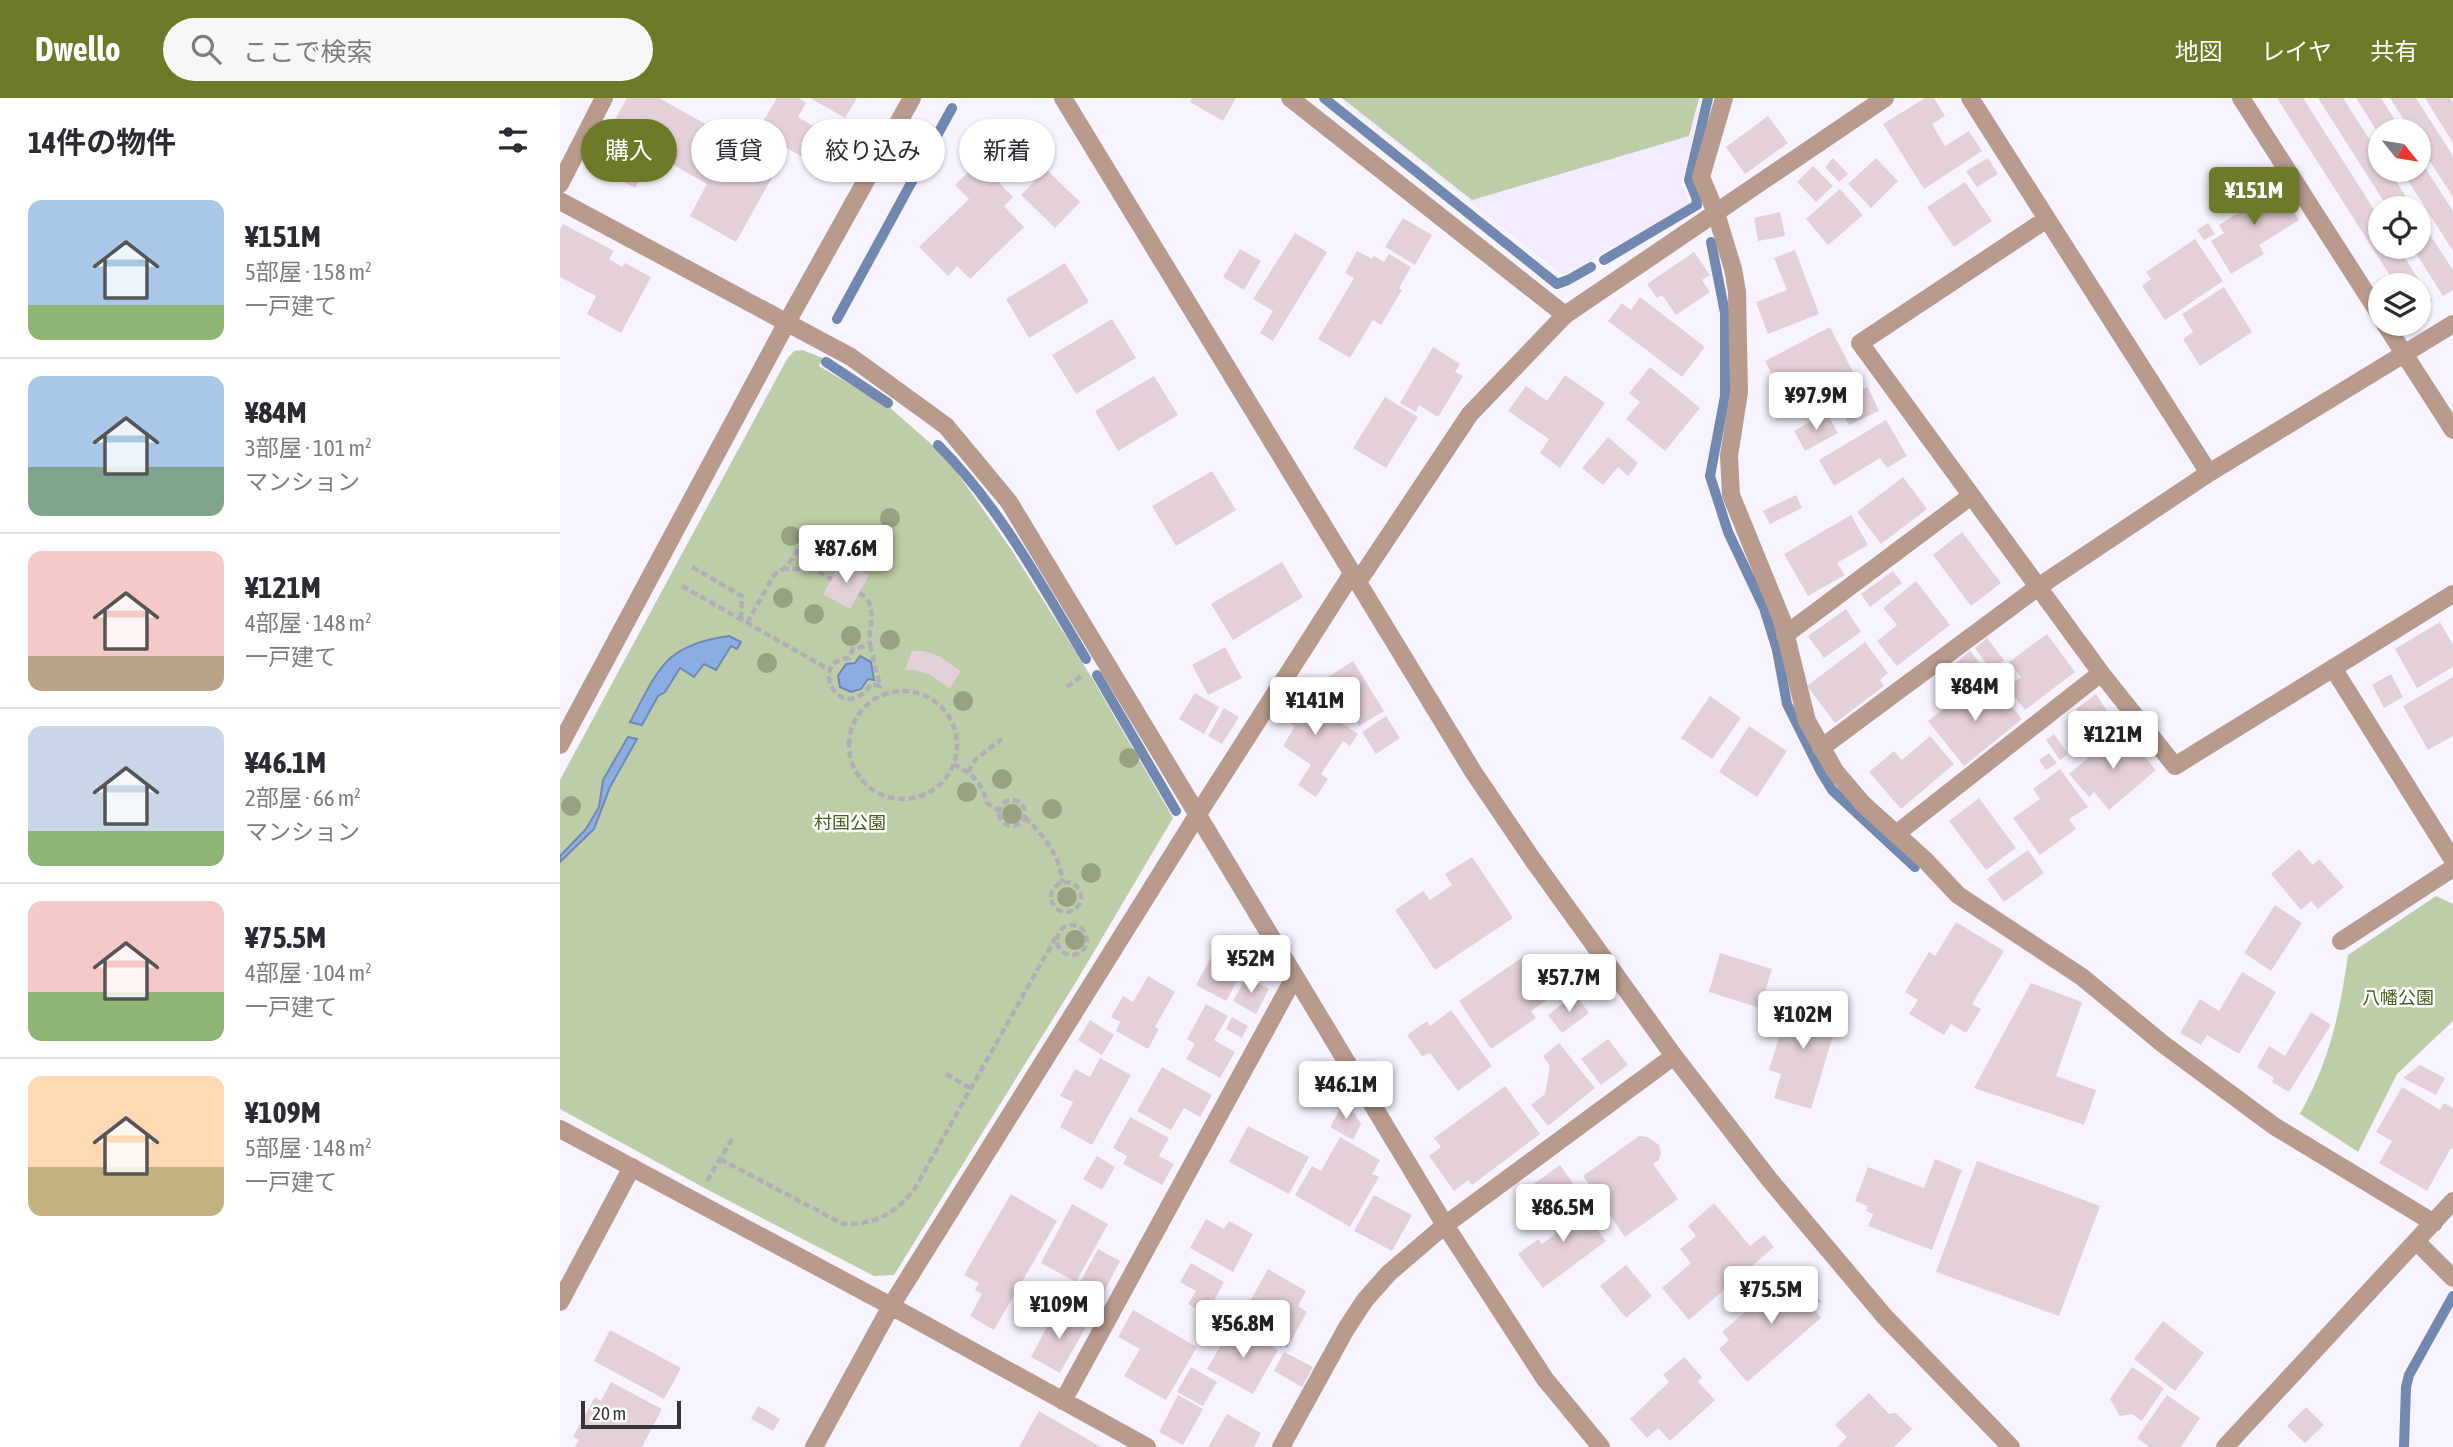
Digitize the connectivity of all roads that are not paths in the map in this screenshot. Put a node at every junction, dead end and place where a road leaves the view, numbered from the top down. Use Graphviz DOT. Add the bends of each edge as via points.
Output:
graph roads {
  1 [pos="604,98"];
  2 [pos="912,98"];
  3 [pos="1063,98"];
  4 [pos="1290,98"];
  5 [pos="1724,98"];
  6 [pos="1885,98"];
  7 [pos="1970,98"];
  8 [pos="2241,98"];
  9 [pos="560,184"];
  10 [pos="560,201"];
  11 [pos="1716,213"];
  12 [pos="2046,219"];
  13 [pos="2368,297"];
  14 [pos="1566,315"];
  15 [pos="786,324"];
  16 [pos="2453,324"];
  17 [pos="2393,336"];
  18 [pos="2405,354"];
  19 [pos="2453,430"];
  20 [pos="2209,473"];
  21 [pos="1971,496"];
  22 [pos="1356,577"];
  23 [pos="2038,587"];
  24 [pos="2453,594"];
  25 [pos="1785,635"];
  26 [pos="2333,668"];
  27 [pos="2101,673"];
  28 [pos="560,745"];
  29 [pos="1822,748"];
  30 [pos="1198,814"];
  31 [pos="1896,834"];
  32 [pos="2453,860"];
  33 [pos="2453,868"];
  34 [pos="2341,941"];
  35 [pos="1294,978"];
  36 [pos="1674,1056"];
  37 [pos="560,1129"];
  38 [pos="632,1167"];
  39 [pos="2453,1201"];
  40 [pos="2434,1223"];
  41 [pos="1445,1225"];
  42 [pos="2416,1241"];
  43 [pos="2453,1278"];
  44 [pos="560,1302"];
  45 [pos="891,1306"];
  46 [pos="1063,1401"];
  47 [pos="1138,1445"];
  48 [pos="814,1447"];
  49 [pos="1280,1447"];
  50 [pos="1601,1447"];
  51 [pos="2011,1447"];
  52 [pos="2225,1447"];
  1 -- 9 [label="street"];
  2 -- 15 [label="street"];
  3 -- 22 [label="street"];
  4 -- 14 [label="street"];
  5 -- 11 [label="street" via="1701,177"];
  6 -- 11 [label="street"];
  7 -- 12 [label="street"];
  8 -- 13 [label="street"];
  10 -- 15 [label="street"];
  11 -- 14 [label="street"];
  11 -- 25 [label="street" via="1733,269 1739,317 1739,392 1728,473 1731,495"];
  12 -- 20 [label="street"];
  12 -- 21 [label="street" via="1860,343"];
  14 -- 22 [label="street" via="1471,414"];
  15 -- 28 [label="street"];
  15 -- 30 [label="street" via="851,357 946,426 1009,502"];
  16 -- 18 [label="street"];
  17 -- 18 [label="street"];
  18 -- 19 [label="street"];
  18 -- 20 [label="street"];
  20 -- 23 [label="street"];
  21 -- 23 [label="street"];
  21 -- 25 [label="street"];
  22 -- 30 [label="street"];
  22 -- 36 [label="street" via="1474,773"];
  23 -- 27 [label="street"];
  23 -- 29 [label="street"];
  24 -- 26 [label="street"];
  25 -- 29 [label="street" via="1807,721"];
  26 -- 27 [label="street" via="2175,766"];
  26 -- 32 [label="street"];
  27 -- 31 [label="street"];
  29 -- 31 [label="street" via="1845,785"];
  30 -- 35 [label="street"];
  30 -- 45 [label="street"];
  31 -- 40 [label="street" via="1958,895 2082,977 2217,1085 2274,1126"];
  33 -- 34 [label="street"];
  35 -- 41 [label="street"];
  35 -- 46 [label="street"];
  36 -- 41 [label="street"];
  36 -- 51 [label="street" via="1885,1317"];
  37 -- 38 [label="street"];
  38 -- 44 [label="street"];
  38 -- 45 [label="street"];
  39 -- 40 [label="street"];
  40 -- 42 [label="street"];
  41 -- 49 [label="street" via="1365,1300"];
  41 -- 50 [label="street" via="1545,1379"];
  42 -- 43 [label="street"];
  42 -- 52 [label="street"];
  45 -- 46 [label="street"];
  45 -- 48 [label="street"];
  46 -- 47 [label="street"];
}
